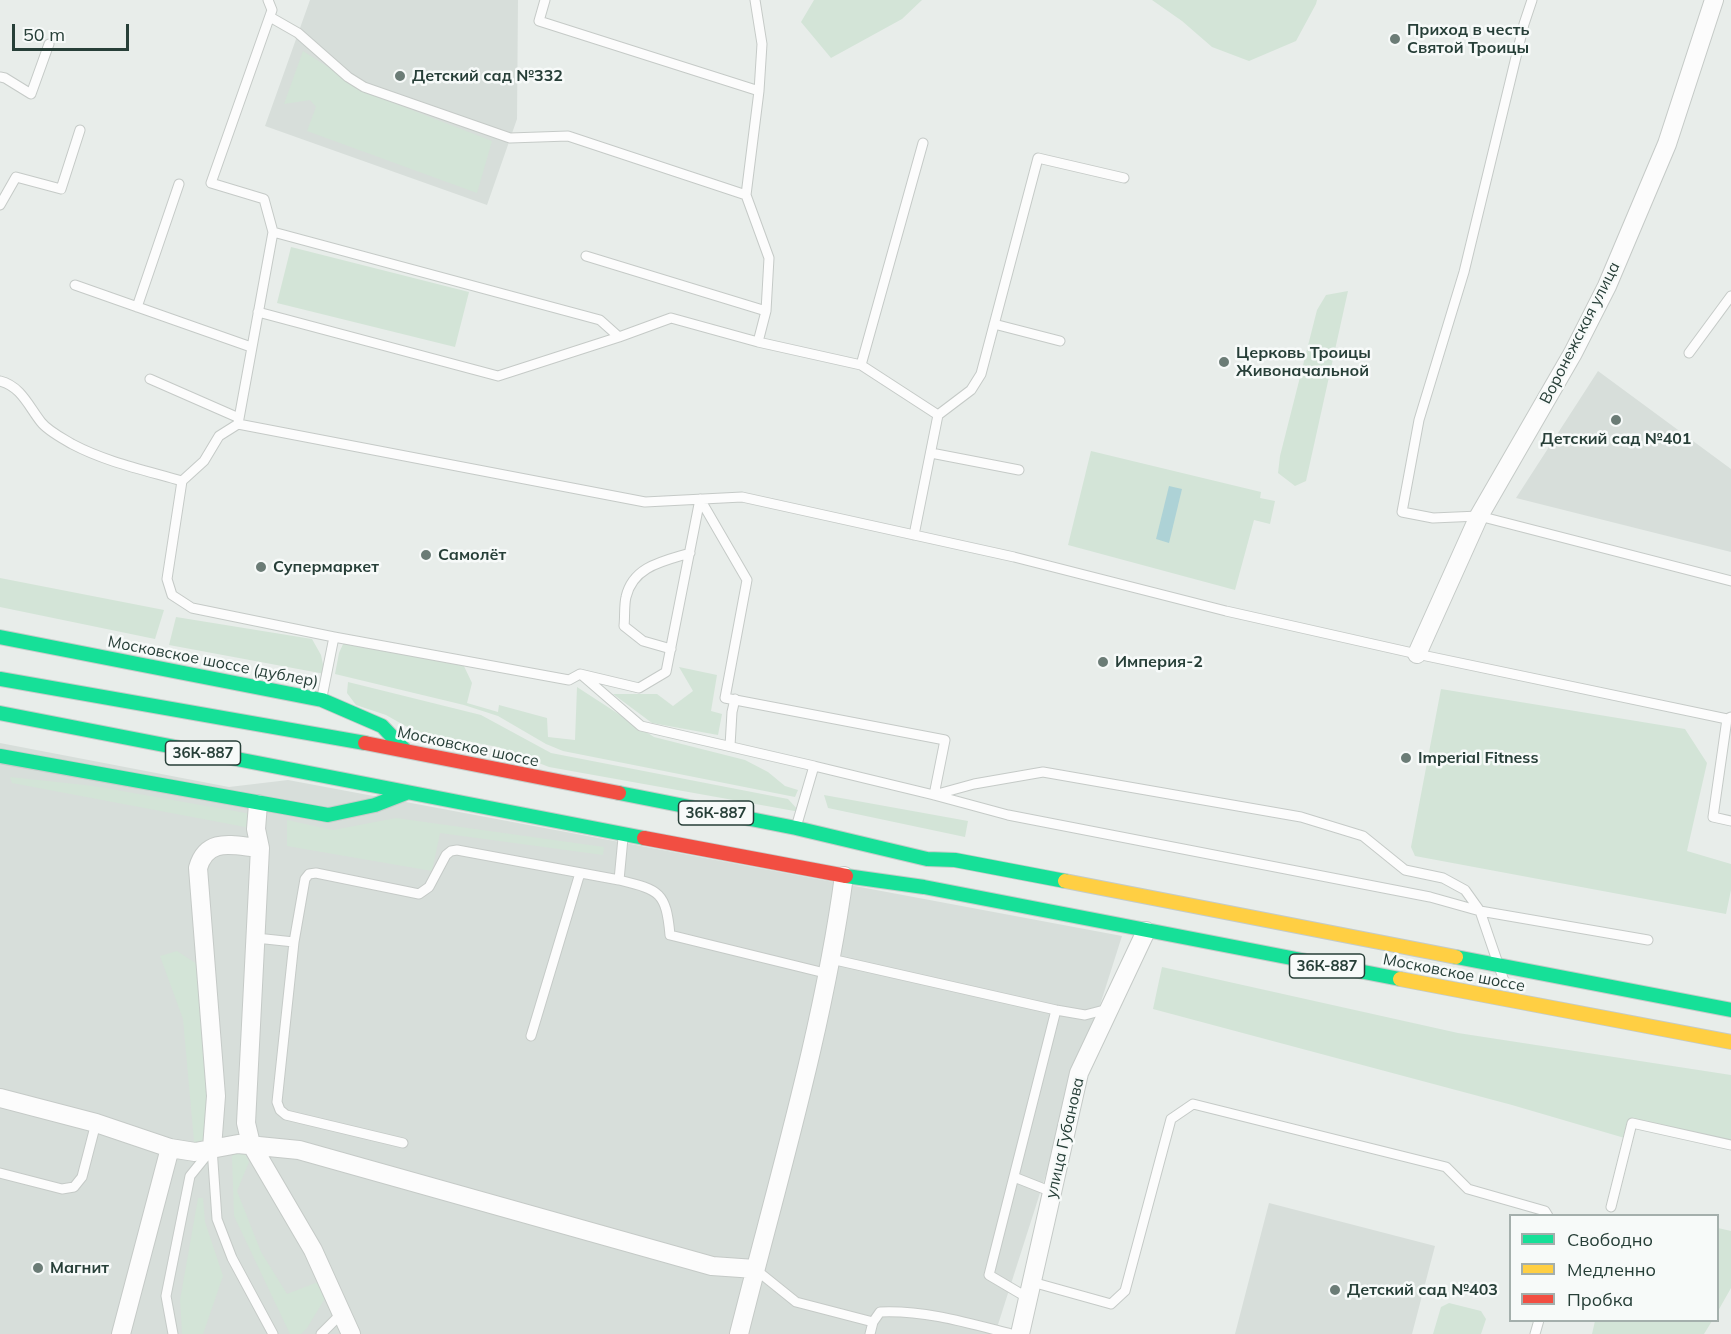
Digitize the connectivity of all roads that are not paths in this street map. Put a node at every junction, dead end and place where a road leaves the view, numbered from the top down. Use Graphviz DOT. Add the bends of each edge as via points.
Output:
graph roads {
  1 [pos="268,0"];
  2 [pos="546,0"];
  3 [pos="755,0"];
  4 [pos="1532,0"];
  5 [pos="1714,0"];
  6 [pos="270,16"];
  7 [pos="49,44"];
  8 [pos="0,77"];
  9 [pos="759,91"];
  10 [pos="80,130"];
  11 [pos="924,143"];
  12 [pos="1124,178"];
  13 [pos="179,184"];
  14 [pos="746,195"];
  15 [pos="0,205"];
  16 [pos="273,232"];
  17 [pos="586,256"];
  18 [pos="75,285"];
  19 [pos="1731,296"];
  20 [pos="137,307"];
  21 [pos="766,311"];
  22 [pos="258,312"];
  23 [pos="994,324"];
  24 [pos="619,337"];
  25 [pos="1060,341"];
  26 [pos="758,342"];
  27 [pos="251,347"];
  28 [pos="1689,353"];
  29 [pos="861,365"];
  30 [pos="150,380"];
  31 [pos="0,381"];
  32 [pos="938,415"];
  33 [pos="238,421"];
  34 [pos="931,453"];
  35 [pos="1019,471"];
  36 [pos="182,481"];
  37 [pos="700,499"];
  38 [pos="1479,516"];
  39 [pos="914,535"];
  40 [pos="690,553"];
  41 [pos="1731,581"];
  42 [pos="0,637"];
  43 [pos="334,638"];
  44 [pos="671,649"];
  45 [pos="1417,654"];
  46 [pos="580,674"];
  47 [pos="0,679"];
  48 [pos="735,699"];
  49 [pos="322,700"];
  50 [pos="0,713"];
  51 [pos="1729,718"];
  52 [pos="730,747"];
  53 [pos="405,750"];
  54 [pos="0,756"];
  55 [pos="814,766"];
  56 [pos="407,793"];
  57 [pos="934,795"];
  58 [pos="258,804"];
  59 [pos="1731,821"];
  60 [pos="796,828"];
  61 [pos="624,833"];
  62 [pos="260,848"];
  63 [pos="927,859"];
  64 [pos="580,873"];
  65 [pos="844,876"];
  66 [pos="619,880"];
  67 [pos="924,887"];
  68 [pos="1011,890"];
  69 [pos="1480,911"];
  70 [pos="1149,925"];
  71 [pos="256,938"];
  72 [pos="1648,940"];
  73 [pos="294,942"];
  74 [pos="1293,944"];
  75 [pos="830,966"];
  76 [pos="1503,978"];
  77 [pos="1110,1008"];
  78 [pos="1056,1010"];
  79 [pos="1731,1010"];
  80 [pos="531,1036"];
  81 [pos="1731,1042"];
  82 [pos="0,1098"];
  83 [pos="96,1123"];
  84 [pos="403,1143"];
  85 [pos="251,1144"];
  86 [pos="1731,1145"];
  87 [pos="170,1148"];
  88 [pos="212,1148"];
  89 [pos="0,1173"];
  90 [pos="1014,1178"];
  91 [pos="1052,1192"];
  92 [pos="1611,1207"];
  93 [pos="1547,1214"];
  94 [pos="755,1269"];
  95 [pos="1030,1290"];
  96 [pos="342,1313"];
  97 [pos="267,1322"];
  98 [pos="873,1322"];
  99 [pos="121,1334"];
  100 [pos="173,1334"];
  101 [pos="263,1334"];
  102 [pos="273,1334"];
  103 [pos="321,1334"];
  104 [pos="351,1334"];
  105 [pos="739,1334"];
  106 [pos="870,1334"];
  107 [pos="1011,1334"];
  108 [pos="1020,1334"];
  1 -- 6 [label="lane"];
  2 -- 9 [label="lane" via="539,21"];
  3 -- 9 [label="lane" via="762,44"];
  4 -- 38 [label="lane" via="1464,272 1419,420 1402,512 1433,518"];
  5 -- 38 [label="street, Воронежская улица" via="1668,144 1607,286"];
  6 -- 14 [label="lane" via="298,33 364,87 510,138 568,136"];
  6 -- 16 [label="lane" via="211,183 264,199"];
  7 -- 8 [label="lane" via="32,94"];
  9 -- 14 [label="lane"];
  10 -- 15 [label="lane" via="61,189 16,177"];
  11 -- 29 [label="lane"];
  12 -- 23 [label="lane" via="1038,158"];
  13 -- 20 [label="lane"];
  14 -- 21 [label="lane" via="769,258"];
  16 -- 22 [label="lane"];
  16 -- 24 [label="lane" via="600,320"];
  17 -- 21 [label="lane"];
  18 -- 20 [label="lane"];
  19 -- 28 [label="lane"];
  20 -- 27 [label="lane"];
  21 -- 26 [label="lane"];
  22 -- 24 [label="lane" via="498,376"];
  22 -- 27 [label="lane"];
  23 -- 25 [label="lane"];
  23 -- 32 [label="lane" via="981,374 971,390"];
  24 -- 26 [label="lane" via="671,318"];
  26 -- 29 [label="lane"];
  27 -- 33 [label="lane"];
  29 -- 32 [label="lane"];
  30 -- 33 [label="lane"];
  31 -- 36 [label="lane" via="10,383 43,424 71,443 108,460"];
  32 -- 34 [label="lane"];
  33 -- 36 [label="lane" via="219,436 204,461"];
  33 -- 37 [label="lane" via="645,502"];
  34 -- 35 [label="lane"];
  34 -- 39 [label="lane"];
  36 -- 43 [label="lane" via="167,579 172,595 192,608"];
  37 -- 39 [label="lane" via="742,497"];
  37 -- 40 [label="lane"];
  37 -- 48 [label="lane" via="747,580 725,698"];
  38 -- 41 [label="lane"];
  38 -- 45 [label="street, Воронежская улица"];
  39 -- 45 [label="lane"];
  40 -- 44 [label="lane"];
  40 -- 44 [label="lane" via="654,564 636,575 626,596 624,626 643,641"];
  42 -- 49 [label="main road, Московское шоссе (дублер)"];
  43 -- 46 [label="lane" via="569,680"];
  43 -- 49 [label="lane"];
  44 -- 46 [label="lane" via="666,672 639,688"];
  45 -- 51 [label="lane"];
  46 -- 52 [label="lane" via="641,726"];
  47 -- 53 [label="main road, Московское шоссе / 36К-887"];
  48 -- 52 [label="lane"];
  48 -- 57 [label="lane" via="945,740"];
  49 -- 53 [label="main road, Московское шоссе (дублер)" via="382,726"];
  50 -- 56 [label="main road, Московское шоссе / 36К-887"];
  51 -- 59 [label="lane" via="1713,816"];
  52 -- 55 [label="lane"];
  53 -- 60 [label="main road, Московское шоссе / 36К-887"];
  54 -- 58 [label="main road"];
  55 -- 57 [label="lane"];
  55 -- 60 [label="lane"];
  56 -- 58 [label="main road" via="328,815"];
  56 -- 61 [label="main road, Московское шоссе / 36К-887"];
  57 -- 69 [label="lane" via="1008,815 1430,897"];
  57 -- 69 [label="lane" via="1043,772 1301,817 1363,836 1405,870 1443,878 1465,890"];
  58 -- 62 [label="street" via="256,829"];
  60 -- 63 [label="main road, Московское шоссе / 36К-887"];
  61 -- 65 [label="main road, Московское шоссе / 36К-887"];
  61 -- 66 [label="lane"];
  62 -- 71 [label="street"];
  62 -- 88 [label="street" via="218,845 201,857 198,868 216,1096"];
  63 -- 67 [label="main road, Московское шоссе / 36К-887" via="948,874"];
  63 -- 76 [label="main road, Московское шоссе / 36К-887" via="955,860"];
  64 -- 66 [label="lane"];
  64 -- 73 [label="lane" via="458,850 446,855 429,887 419,894 309,874"];
  64 -- 80 [label="lane"];
  65 -- 67 [label="main road, Московское шоссе / 36К-887"];
  65 -- 75 [label="street"];
  66 -- 75 [label="lane" via="649,887 660,897 668,911 670,934"];
  67 -- 70 [label="main road, Московское шоссе / 36К-887"];
  68 -- 70 [label="main road, Московское шоссе / 36К-887"];
  69 -- 72 [label="lane"];
  69 -- 76 [label="lane"];
  70 -- 74 [label="main road, Московское шоссе / 36К-887"];
  70 -- 77 [label="street, улица Губанова"];
  70 -- 81 [label="main road, Московское шоссе / 36К-887"];
  71 -- 73 [label="lane"];
  71 -- 85 [label="street" via="246,1123"];
  73 -- 84 [label="lane" via="279,1110 286,1115"];
  75 -- 78 [label="lane"];
  75 -- 94 [label="street"];
  76 -- 79 [label="main road, Московское шоссе / 36К-887"];
  77 -- 78 [label="lane" via="1085,1015"];
  77 -- 91 [label="street, улица Губанова" via="1079,1073"];
  78 -- 90 [label="lane"];
  82 -- 83 [label="street"];
  83 -- 87 [label="street"];
  83 -- 89 [label="lane" via="82,1177 74,1187 62,1189"];
  85 -- 88 [label="street"];
  85 -- 94 [label="street" via="299,1150 712,1266"];
  85 -- 96 [label="street" via="313,1250"];
  86 -- 92 [label="lane" via="1632,1123"];
  87 -- 88 [label="street" via="195,1152"];
  87 -- 99 [label="street"];
  88 -- 97 [label="lane" via="217,1219 232,1258"];
  88 -- 100 [label="lane" via="190,1176 166,1296"];
  90 -- 91 [label="lane"];
  90 -- 95 [label="lane" via="989,1275"];
  91 -- 95 [label="street, улица Губанова"];
  93 -- 95 [label="lane" via="1468,1189 1446,1167 1193,1104 1171,1119 1125,1291 1110,1304"];
  94 -- 98 [label="lane" via="796,1302"];
  94 -- 105 [label="street"];
  95 -- 108 [label="street, улица Губанова"];
  96 -- 103 [label="lane"];
  96 -- 104 [label="street"];
  97 -- 101 [label="lane"];
  97 -- 102 [label="lane"];
  98 -- 106 [label="lane"];
  98 -- 107 [label="lane" via="880,1312 903,1311"];
}
